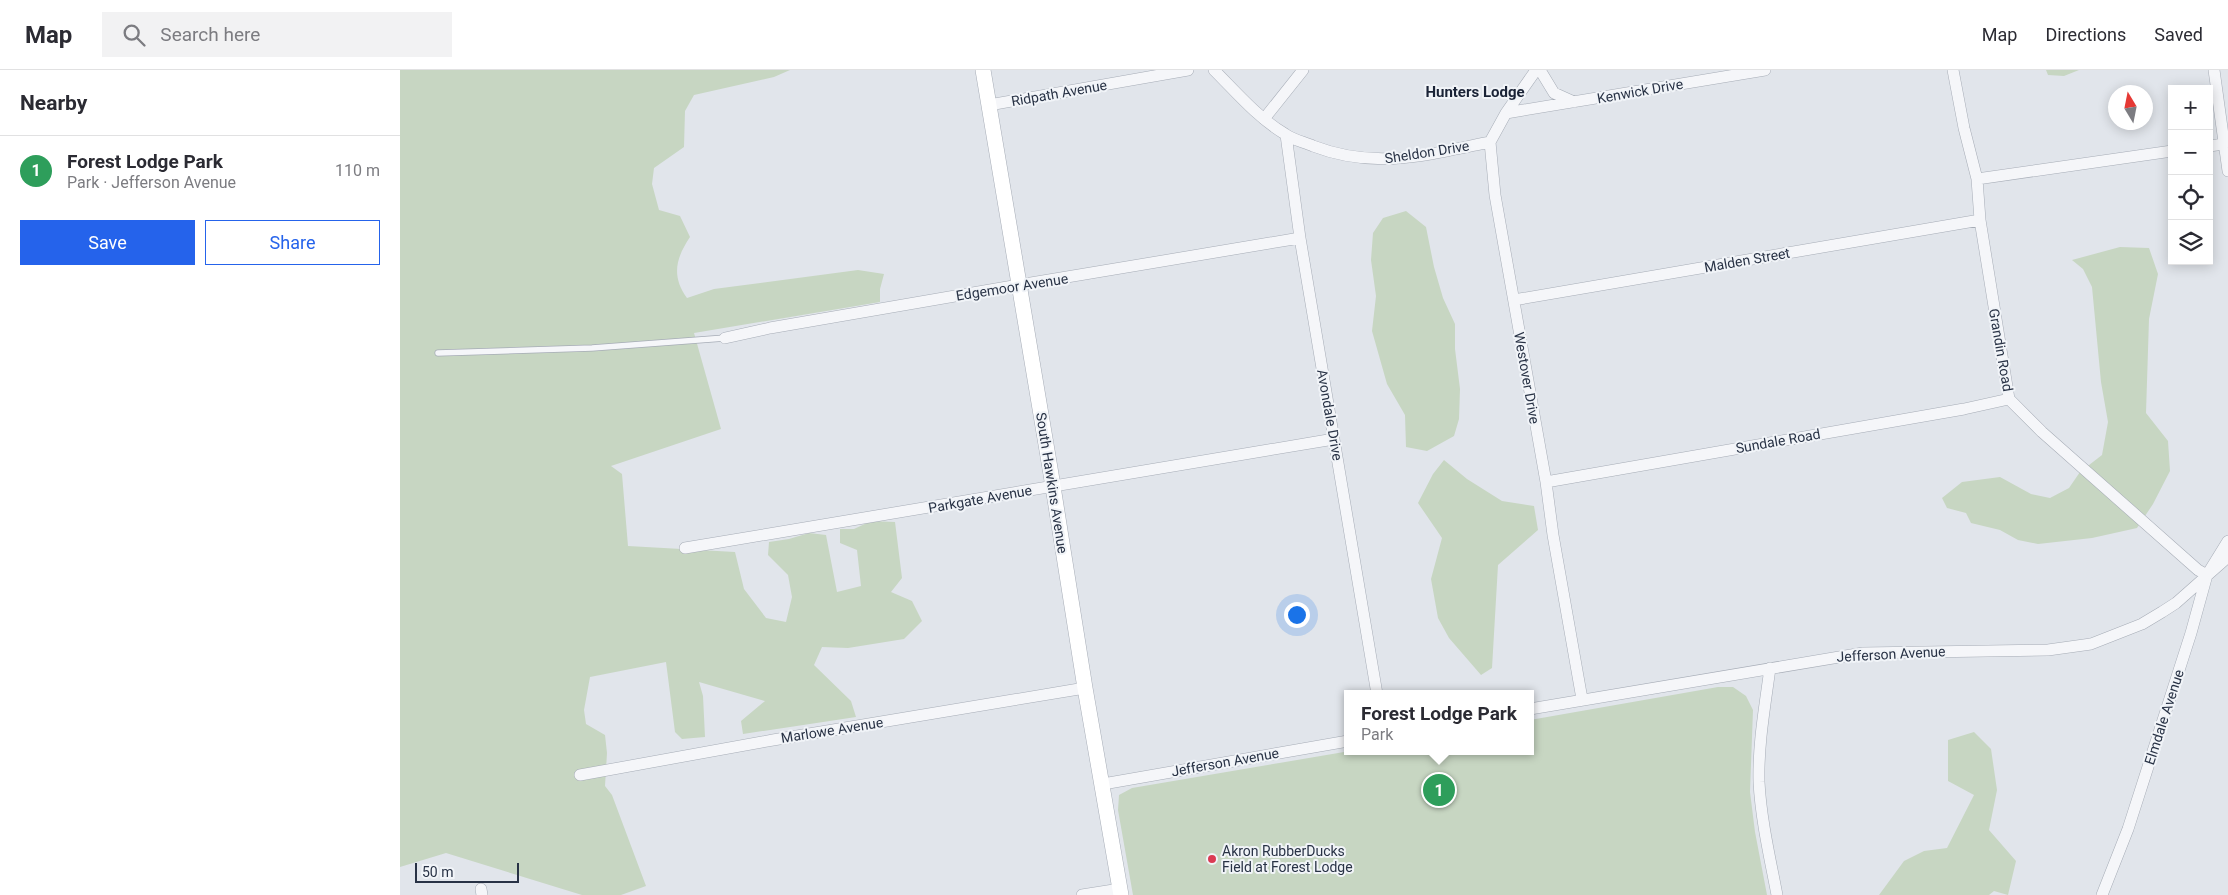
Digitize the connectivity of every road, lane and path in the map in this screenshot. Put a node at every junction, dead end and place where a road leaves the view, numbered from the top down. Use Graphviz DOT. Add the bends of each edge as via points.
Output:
graph roads {
  1 [pos="983,70"];
  2 [pos="1188,70"];
  3 [pos="1214,70"];
  4 [pos="1303,70"];
  5 [pos="1538,70"];
  6 [pos="1765,70"];
  7 [pos="1953,70"];
  8 [pos="2214,70"];
  9 [pos="1574,102"];
  10 [pos="989,105"];
  11 [pos="1506,113"];
  12 [pos="1264,118"];
  13 [pos="1286,135"];
  14 [pos="1490,142"];
  15 [pos="2224,144"];
  16 [pos="2213,145"];
  17 [pos="2168,152"];
  18 [pos="2228,171"];
  19 [pos="1977,179"];
  20 [pos="1980,220"];
  21 [pos="1300,238"];
  22 [pos="1019,285"];
  23 [pos="1514,300"];
  24 [pos="725,338"];
  25 [pos="438,353"];
  26 [pos="2009,399"];
  27 [pos="1334,439"];
  28 [pos="1546,482"];
  29 [pos="1053,486"];
  30 [pos="2228,541"];
  31 [pos="684,548"];
  32 [pos="2228,557"];
  33 [pos="2207,576"];
  34 [pos="1770,668"];
  35 [pos="1085,688"];
  36 [pos="1376,690"];
  37 [pos="1582,699"];
  38 [pos="1534,708"];
  39 [pos="1344,742"];
  40 [pos="580,775"];
  41 [pos="1103,784"];
  42 [pos="1121,892"];
  43 [pos="1082,895"];
  44 [pos="1777,895"];
  45 [pos="2102,895"];
  1 -- 10 [label="main road, South Hawkins Avenue"];
  2 -- 10 [label="street, Ridpath Avenue"];
  3 -- 12 [label="street, Sheldon Drive"];
  4 -- 12 [label="street"];
  5 -- 9 [label="street" via="1554,92"];
  5 -- 11 [label="street"];
  6 -- 9 [label="street, Kenwick Drive"];
  7 -- 19 [label="street, Grandin Road"];
  8 -- 15 [label="street"];
  9 -- 11 [label="street, Kenwick Drive"];
  10 -- 22 [label="main road, South Hawkins Avenue"];
  11 -- 14 [label="street"];
  12 -- 13 [label="street, Sheldon Drive"];
  13 -- 14 [label="street, Sheldon Drive" via="1332,153 1366,160 1423,155"];
  13 -- 21 [label="street, Avondale Drive"];
  14 -- 23 [label="street, Westover Drive" via="1495,194"];
  15 -- 16 [label="street"];
  15 -- 18 [label="street"];
  17 -- 19 [label="street"];
  19 -- 20 [label="street, Grandin Road"];
  20 -- 23 [label="street, Malden Street"];
  20 -- 26 [label="street, Grandin Road"];
  21 -- 22 [label="street, Edgemoor Avenue"];
  21 -- 27 [label="street, Avondale Drive"];
  22 -- 24 [label="street, Edgemoor Avenue"];
  22 -- 29 [label="main road, South Hawkins Avenue"];
  23 -- 28 [label="street, Westover Drive"];
  24 -- 25 [label="lane" via="592,348"];
  26 -- 28 [label="street, Sundale Road"];
  26 -- 33 [label="street, Grandin Road" via="2042,432"];
  27 -- 29 [label="street, Parkgate Avenue"];
  27 -- 36 [label="street, Avondale Drive"];
  28 -- 37 [label="street, Westover Drive"];
  29 -- 31 [label="street, Parkgate Avenue"];
  29 -- 35 [label="main road, South Hawkins Avenue"];
  30 -- 33 [label="street, Elmdale Avenue"];
  32 -- 33 [label="street, Jefferson Avenue"];
  33 -- 34 [label="street, Jefferson Avenue" via="2176,603 2142,624 2091,644 2048,650 1863,653"];
  33 -- 45 [label="street, Elmdale Avenue" via="2128,829"];
  34 -- 37 [label="street, Jefferson Avenue"];
  34 -- 44 [label="street" via="1759,781 1762,818"];
  35 -- 40 [label="street, Marlowe Avenue"];
  35 -- 41 [label="main road, South Hawkins Avenue"];
  37 -- 38 [label="street, Jefferson Avenue"];
  39 -- 41 [label="street, Jefferson Avenue"];
  41 -- 42 [label="main road, South Hawkins Avenue"];
  42 -- 43 [label="street"];
}
